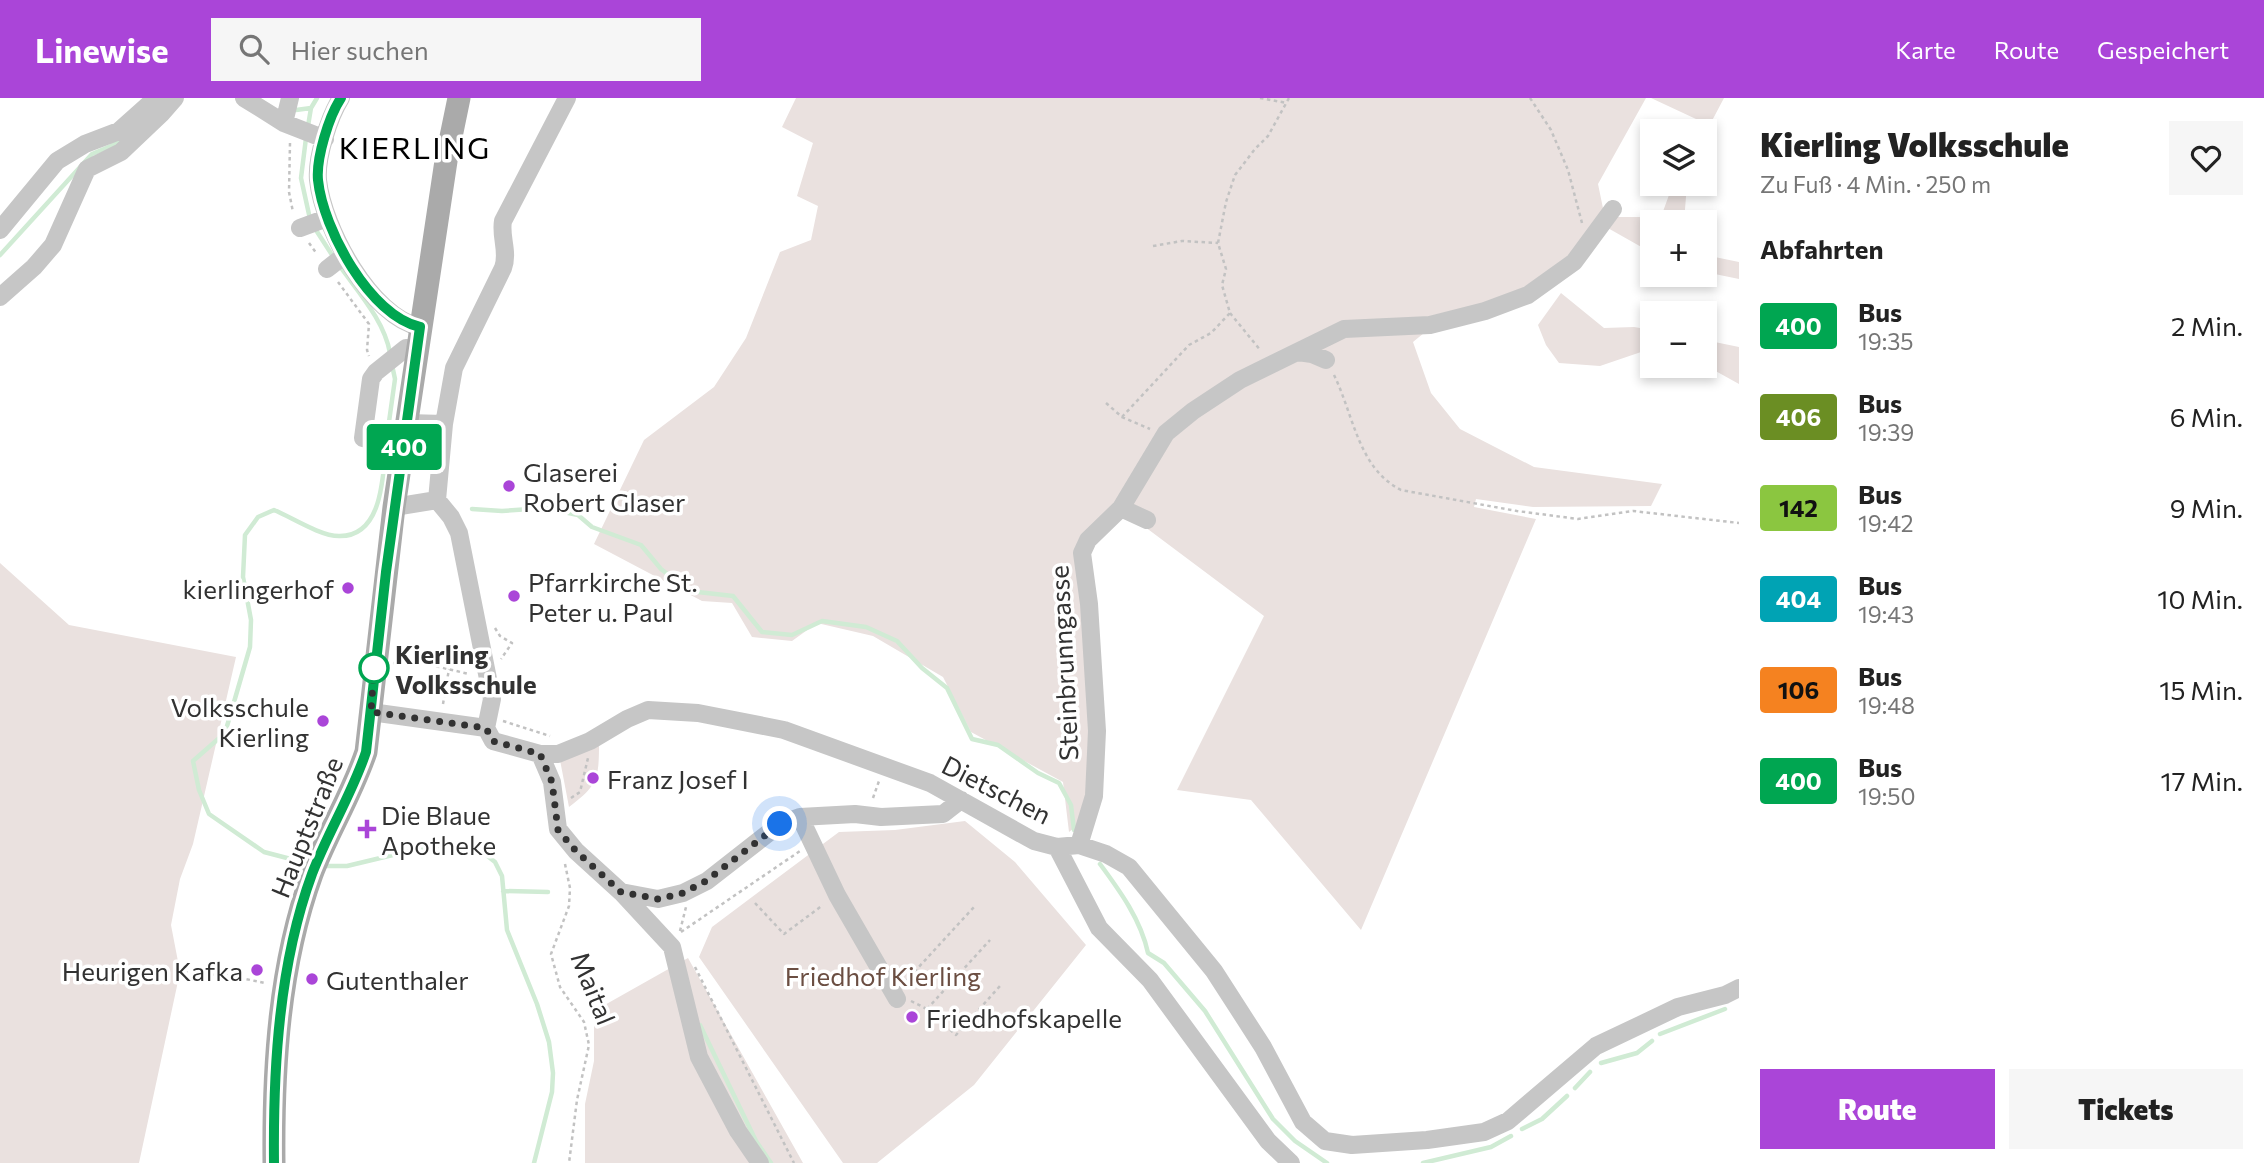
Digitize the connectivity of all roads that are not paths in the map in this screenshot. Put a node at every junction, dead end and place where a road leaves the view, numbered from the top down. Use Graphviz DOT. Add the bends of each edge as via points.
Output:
graph roads {
  1 [pos="156,98"];
  2 [pos="175,98"];
  3 [pos="244,98"];
  4 [pos="290,98"];
  5 [pos="341,98"];
  6 [pos="458,98"];
  7 [pos="567,98"];
  8 [pos="288,125"];
  9 [pos="319,137"];
  10 [pos="1613,209"];
  11 [pos="327,218"];
  12 [pos="300,228"];
  13 [pos="0,230"];
  14 [pos="345,255"];
  15 [pos="327,269"];
  16 [pos="0,297"];
  17 [pos="412,343"];
  18 [pos="1298,352"];
  19 [pos="1326,360"];
  20 [pos="444,424"];
  21 [pos="401,436"];
  22 [pos="437,500"];
  23 [pos="394,507"];
  24 [pos="1121,508"];
  25 [pos="1147,520"];
  26 [pos="371,712"];
  27 [pos="486,728"];
  28 [pos="540,754"];
  29 [pos="961,800"];
  30 [pos="800,817"];
  31 [pos="1079,845"];
  32 [pos="1057,847"];
  33 [pos="621,892"];
  34 [pos="1739,988"];
  35 [pos="895,996"];
  36 [pos="274,1163"];
  37 [pos="760,1163"];
  38 [pos="1291,1163"];
  1 -- 13 [label="street" via="119,131 57,161"];
  2 -- 16 [label="street" via="121,152 87,169 53,245"];
  3 -- 8 [label="street"];
  4 -- 8 [label="street"];
  5 -- 9 [label="street"];
  6 -- 17 [label="main road, Hauptstraße"];
  7 -- 20 [label="street" via="503,221 506,261 457,361"];
  8 -- 9 [label="street"];
  9 -- 11 [label="street" via="318,179"];
  10 -- 18 [label="street, Steinbrunngasse" via="1574,262 1528,295 1430,325 1344,329"];
  11 -- 12 [label="street"];
  11 -- 14 [label="street"];
  14 -- 15 [label="street"];
  14 -- 17 [label="street" via="378,303 406,324"];
  17 -- 21 [label="main road, Hauptstraße"];
  17 -- 21 [label="street" via="371,379 363,438"];
  18 -- 19 [label="street"];
  18 -- 24 [label="street, Steinbrunngasse" via="1240,380 1166,433"];
  20 -- 21 [label="street"];
  20 -- 22 [label="street"];
  21 -- 23 [label="main road, Hauptstraße"];
  22 -- 23 [label="street"];
  22 -- 27 [label="street" via="459,533 492,699"];
  23 -- 26 [label="main road, Hauptstraße"];
  24 -- 25 [label="street"];
  24 -- 31 [label="street, Steinbrunngasse" via="1088,540 1082,553 1097,731 1094,796"];
  26 -- 27 [label="street"];
  26 -- 36 [label="main road, Hauptstraße" via="360,771 316,865 300,914 283,1002"];
  27 -- 28 [label="street" via="493,741"];
  28 -- 29 [label="street, Dietschen" via="558,754 590,741 648,710 698,713 784,730 930,783"];
  28 -- 33 [label="street" via="552,782 558,830"];
  29 -- 30 [label="street" via="943,814"];
  29 -- 32 [label="street, Dietschen" via="1034,841"];
  30 -- 33 [label="street" via="780,824 706,881 683,893 658,899"];
  30 -- 35 [label="street" via="837,895"];
  31 -- 32 [label="street"];
  31 -- 34 [label="street" via="1129,867 1214,971 1263,1047 1303,1122 1325,1140 1352,1145 1484,1132 1508,1121 1596,1046 1678,1007"];
  32 -- 38 [label="street, Dietschen" via="1099,928 1150,980 1268,1141"];
  33 -- 37 [label="street" via="672,947 699,1056 737,1131"];
}
